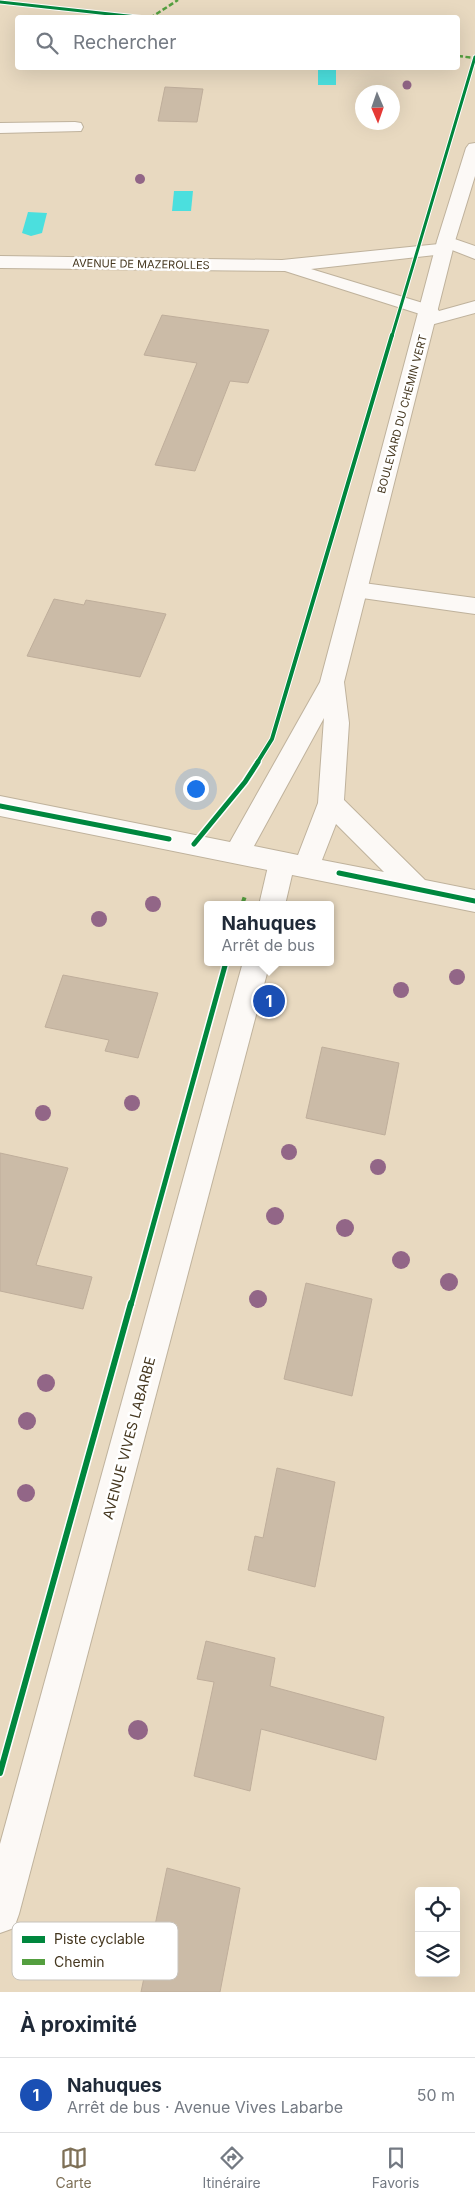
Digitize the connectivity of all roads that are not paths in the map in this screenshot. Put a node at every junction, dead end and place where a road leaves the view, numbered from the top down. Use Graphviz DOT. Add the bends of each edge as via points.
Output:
graph roads {
  1 [pos="75,127"];
  2 [pos="0,128"];
  3 [pos="475,148"];
  4 [pos="445,245"];
  5 [pos="475,252"];
  6 [pos="0,262"];
  7 [pos="282,266"];
  8 [pos="475,307"];
  9 [pos="428,315"];
  10 [pos="356,590"];
  11 [pos="474,599"];
  12 [pos="332,682"];
  13 [pos="331,803"];
  14 [pos="0,806"];
  15 [pos="237,853"];
  16 [pos="294,864"];
  17 [pos="416,888"];
  18 [pos="274,901"];
  19 [pos="475,901"];
  20 [pos="256,966"];
  21 [pos="0,1914"];
  1 -- 2 [label="street"];
  3 -- 4 [label="street, BOULEVARD DU CHEMIN VERT"];
  4 -- 5 [label="street"];
  4 -- 7 [label="street, AVENUE DE MAZEROLLES"];
  4 -- 9 [label="street, BOULEVARD DU CHEMIN VERT"];
  6 -- 7 [label="street, AVENUE DE MAZEROLLES"];
  7 -- 9 [label="street, AVENUE DE MAZEROLLES"];
  8 -- 9 [label="street"];
  9 -- 10 [label="street, BOULEVARD DU CHEMIN VERT"];
  10 -- 11 [label="street"];
  10 -- 12 [label="street, BOULEVARD DU CHEMIN VERT"];
  12 -- 13 [label="street, BOULEVARD DU CHEMIN VERT" via="336,723"];
  12 -- 15 [label="street, BOULEVARD DU CHEMIN VERT"];
  13 -- 16 [label="street, BOULEVARD DU CHEMIN VERT"];
  13 -- 17 [label="street"];
  14 -- 15 [label="street"];
  15 -- 16 [label="street"];
  16 -- 17 [label="street"];
  16 -- 18 [label="street"];
  17 -- 19 [label="street"];
  20 -- 21 [label="street, AVENUE VIVES LABARBE"];
}
